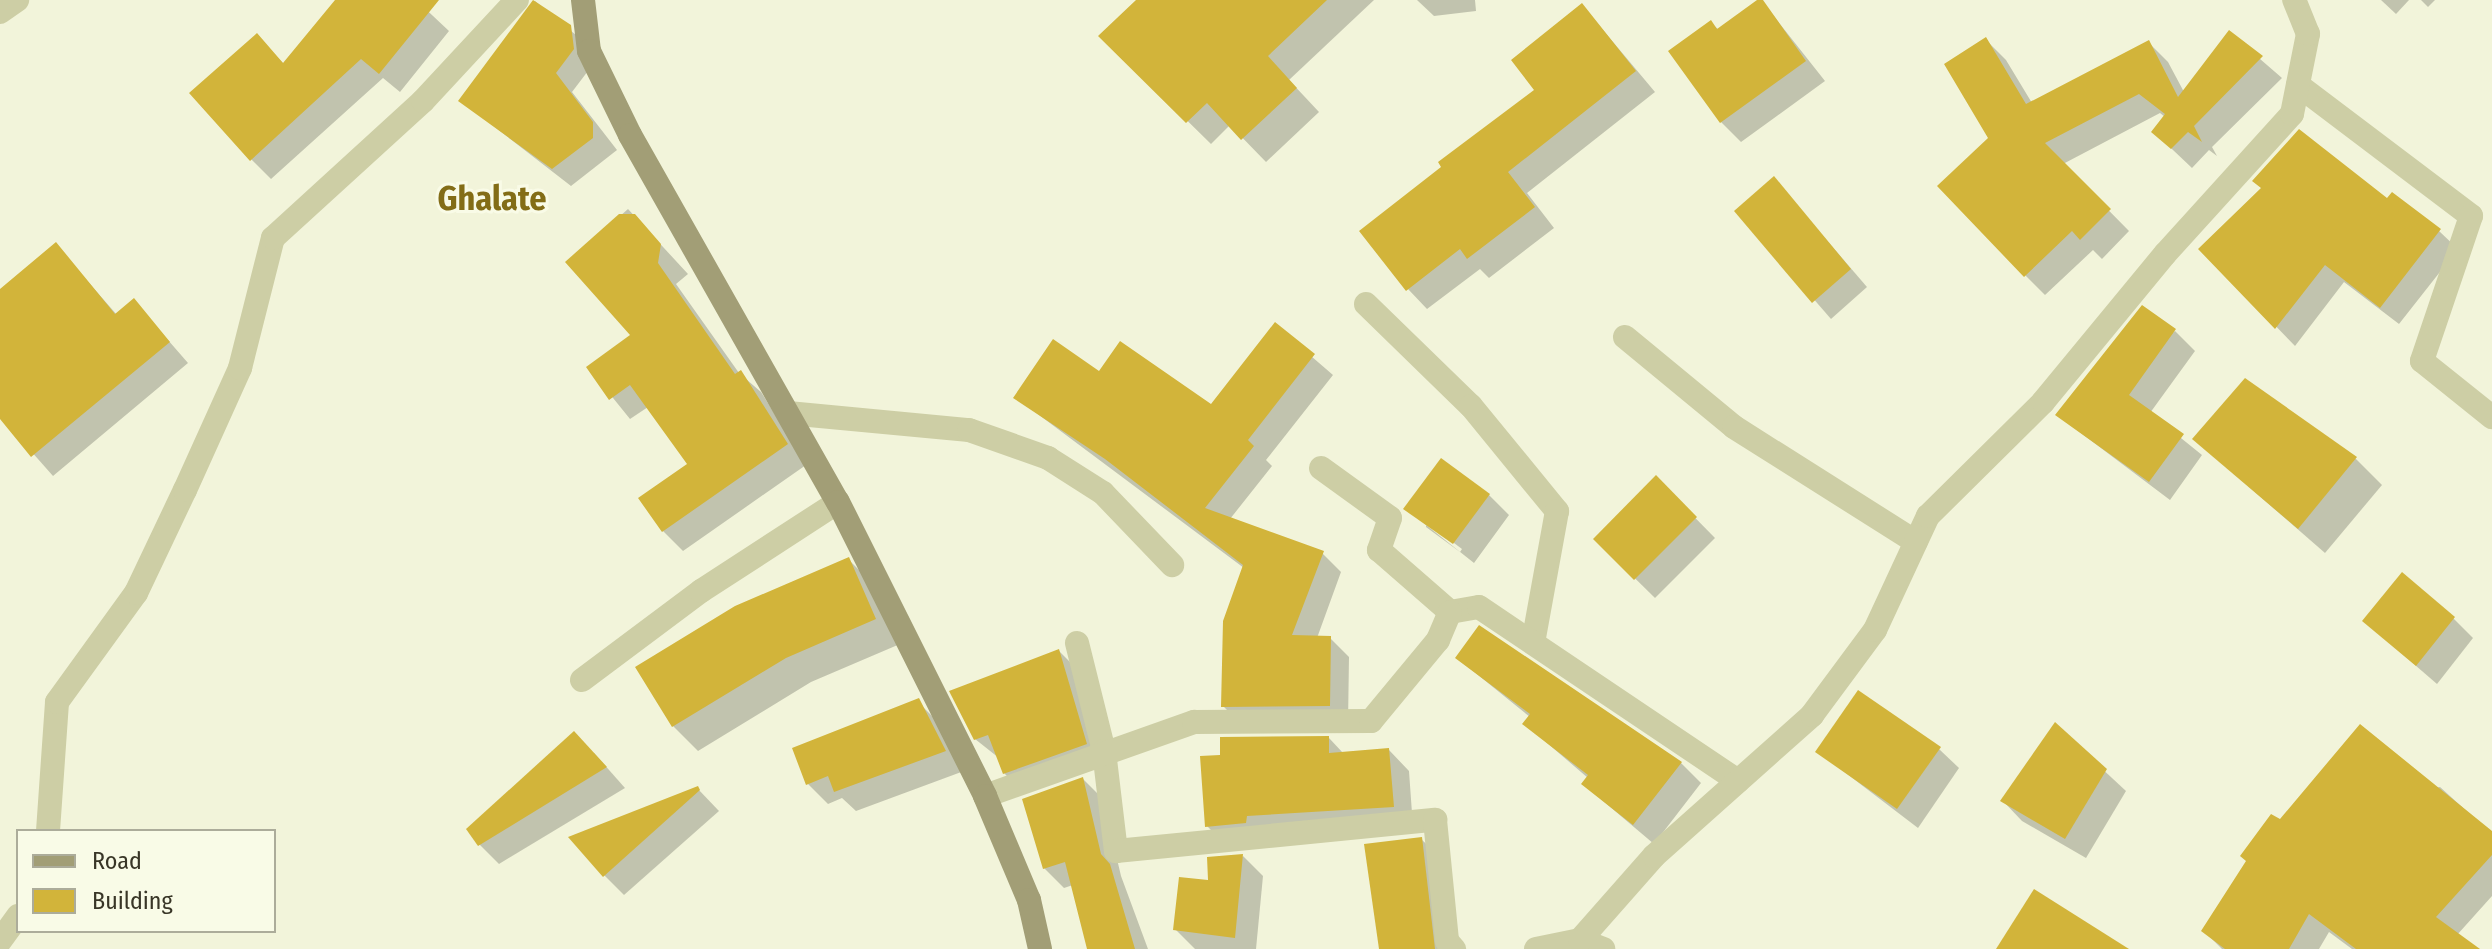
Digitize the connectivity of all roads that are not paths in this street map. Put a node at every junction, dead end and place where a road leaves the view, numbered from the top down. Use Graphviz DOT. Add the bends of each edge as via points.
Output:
graph roads {
  1 [pos="17,0"];
  2 [pos="517,0"];
  3 [pos="583,0"];
  4 [pos="2294,0"];
  5 [pos="0,12"];
  6 [pos="2298,85"];
  7 [pos="1366,304"];
  8 [pos="1625,337"];
  9 [pos="788,413"];
  10 [pos="2492,417"];
  11 [pos="1321,468"];
  12 [pos="838,502"];
  13 [pos="1916,542"];
  14 [pos="1172,565"];
  15 [pos="1450,612"];
  16 [pos="1077,643"];
  17 [pos="1533,643"];
  18 [pos="582,680"];
  19 [pos="1104,751"];
  20 [pos="1738,781"];
  21 [pos="985,796"];
  22 [pos="48,829"];
  23 [pos="16,919"];
  24 [pos="1580,940"];
  25 [pos="0,941"];
  26 [pos="1040,949"];
  27 [pos="1454,949"];
  28 [pos="1536,949"];
  29 [pos="1603,949"];
  1 -- 5 [label="street"];
  2 -- 22 [label="street" via="423,101 273,238 240,368 185,490 136,593 57,702"];
  3 -- 9 [label="main road" via="589,51 630,135"];
  4 -- 6 [label="street" via="2308,34"];
  6 -- 10 [label="street" via="2471,216 2422,361"];
  6 -- 13 [label="street" via="2292,114 2165,254 2043,402 1928,516"];
  7 -- 17 [label="street" via="1471,406 1557,511"];
  8 -- 13 [label="street" via="1734,427"];
  9 -- 12 [label="main road"];
  9 -- 14 [label="street" via="969,430 1048,458 1103,493"];
  11 -- 15 [label="street" via="1390,518 1379,550"];
  12 -- 18 [label="street" via="701,591"];
  12 -- 21 [label="main road"];
  13 -- 20 [label="street" via="1875,630 1812,715"];
  15 -- 17 [label="street" via="1479,607"];
  15 -- 19 [label="street" via="1438,640 1371,721 1194,722"];
  16 -- 19 [label="street"];
  17 -- 20 [label="street"];
  19 -- 21 [label="street"];
  19 -- 27 [label="street" via="1116,851 1435,820 1447,941"];
  20 -- 24 [label="street" via="1654,856"];
  21 -- 26 [label="main road" via="1029,900"];
  23 -- 25 [label="street"];
  24 -- 28 [label="street"];
  24 -- 29 [label="street"];
}
